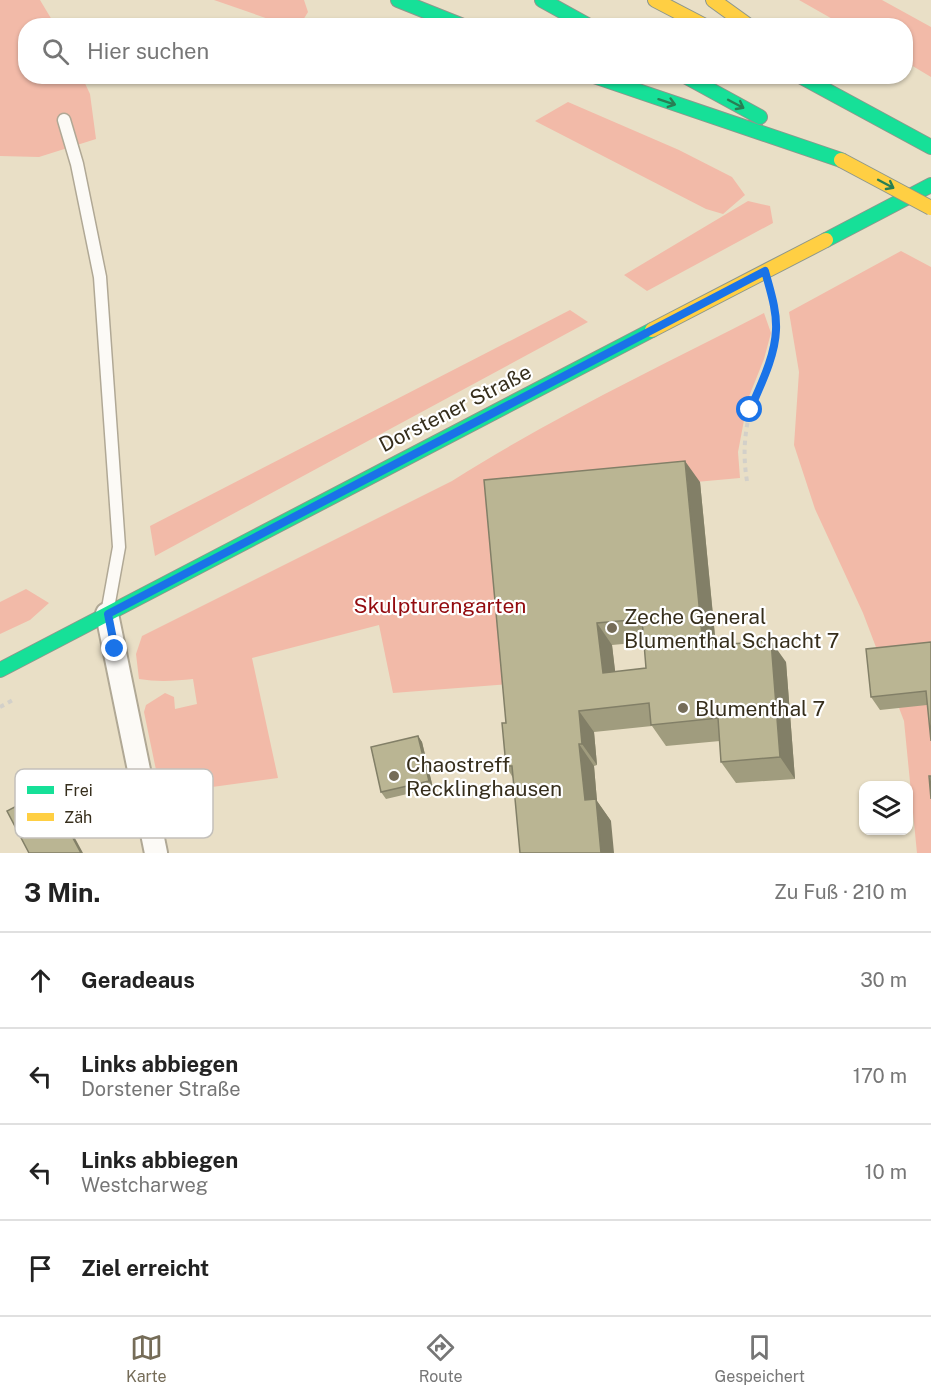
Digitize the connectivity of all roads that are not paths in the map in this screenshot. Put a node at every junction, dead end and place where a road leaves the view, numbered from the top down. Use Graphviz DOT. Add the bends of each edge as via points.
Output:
graph roads {
  1 [pos="398,0"];
  2 [pos="542,0"];
  3 [pos="655,0"];
  4 [pos="713,0"];
  5 [pos="443,18"];
  6 [pos="575,18"];
  7 [pos="690,18"];
  8 [pos="738,18"];
  9 [pos="618,84"];
  10 [pos="700,84"];
  11 [pos="815,84"];
  12 [pos="831,84"];
  13 [pos="64,120"];
  14 [pos="884,122"];
  15 [pos="931,147"];
  16 [pos="841,160"];
  17 [pos="931,185"];
  18 [pos="931,208"];
  19 [pos="108,614"];
  20 [pos="0,670"];
  21 [pos="139,769"];
  22 [pos="153,838"];
  23 [pos="156,853"];
  1 -- 5 [label="main road"];
  2 -- 6 [label="main road"];
  3 -- 7 [label="main road"];
  4 -- 8 [label="main road"];
  9 -- 16 [label="main road, one-way"];
  10 -- 16 [label="main road, one-way"];
  11 -- 14 [label="main road"];
  12 -- 14 [label="main road"];
  13 -- 19 [label="lane" via="100,277 119,547"];
  14 -- 15 [label="main road"];
  16 -- 18 [label="main road, one-way, bridge"];
  17 -- 19 [label="main road, Dorstener Straße"];
  19 -- 20 [label="main road, Dorstener Straße"];
  19 -- 21 [label="street"];
  22 -- 23 [label="street"];
}
